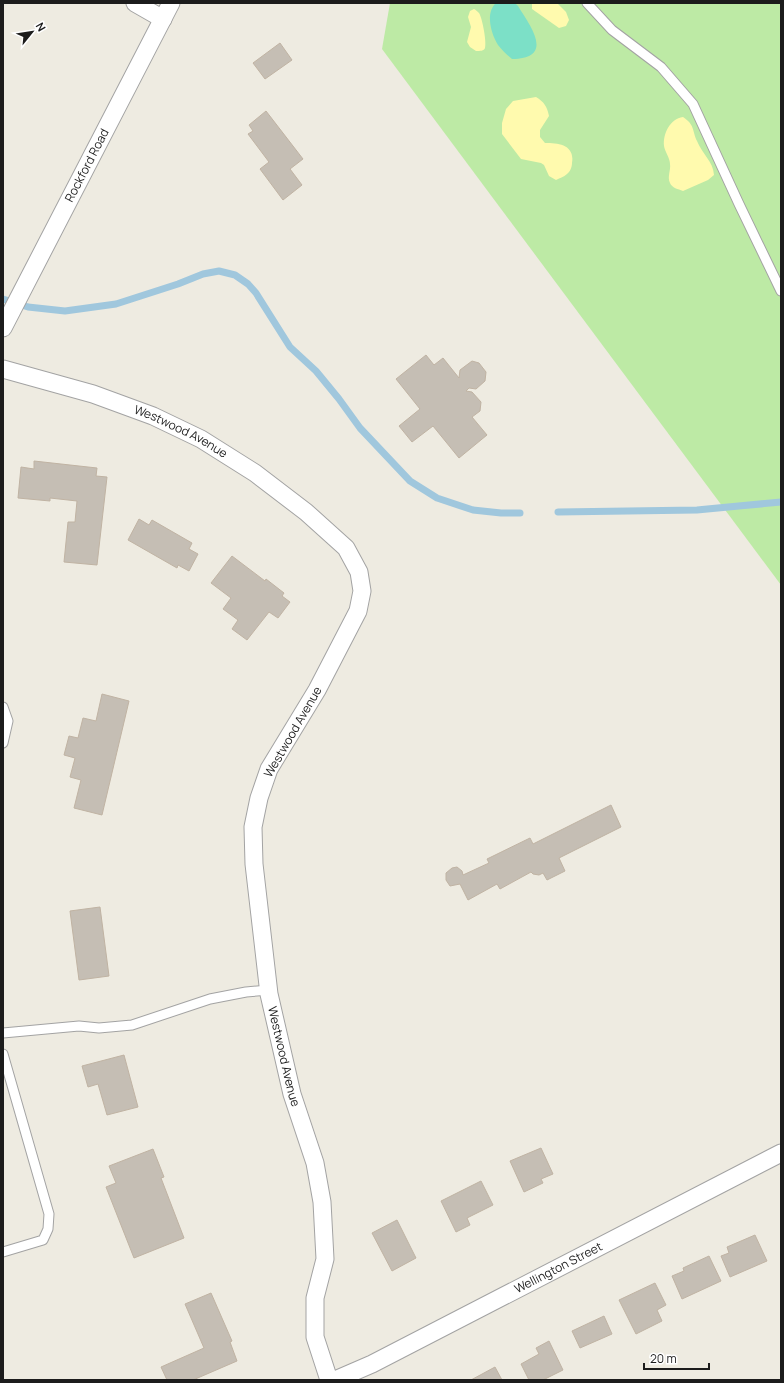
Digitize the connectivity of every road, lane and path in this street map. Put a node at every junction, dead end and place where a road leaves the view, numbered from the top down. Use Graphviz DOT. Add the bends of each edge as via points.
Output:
graph roads {
  1 [pos="135,3"];
  2 [pos="171,3"];
  3 [pos="587,3"];
  4 [pos="163,19"];
  5 [pos="781,291"];
  6 [pos="4,326"];
  7 [pos="3,370"];
  8 [pos="3,707"];
  9 [pos="3,743"];
  10 [pos="269,990"];
  11 [pos="3,1033"];
  12 [pos="3,1054"];
  13 [pos="781,1153"];
  14 [pos="3,1252"];
  15 [pos="329,1380"];
  16 [pos="335,1380"];
  1 -- 4 [label="street"];
  2 -- 4 [label="street, Rockford Road"];
  3 -- 5 [label="lane" via="612,30 661,67 693,104"];
  4 -- 6 [label="street, Rockford Road"];
  7 -- 10 [label="street, Westwood Avenue" via="93,394 153,416 201,439 256,473 306,512 346,548 359,572 362,591 358,611 317,690 270,769 259,798 253,827 254,864"];
  8 -- 9 [label="lane" via="8,720"];
  10 -- 11 [label="lane" via="210,999 132,1025 99,1028 79,1026"];
  10 -- 15 [label="street, Westwood Avenue" via="292,1094 314,1163 322,1202 325,1260 315,1298 315,1337"];
  12 -- 14 [label="lane" via="49,1214 48,1229 43,1240"];
  13 -- 16 [label="street, Wellington Street"];
}
